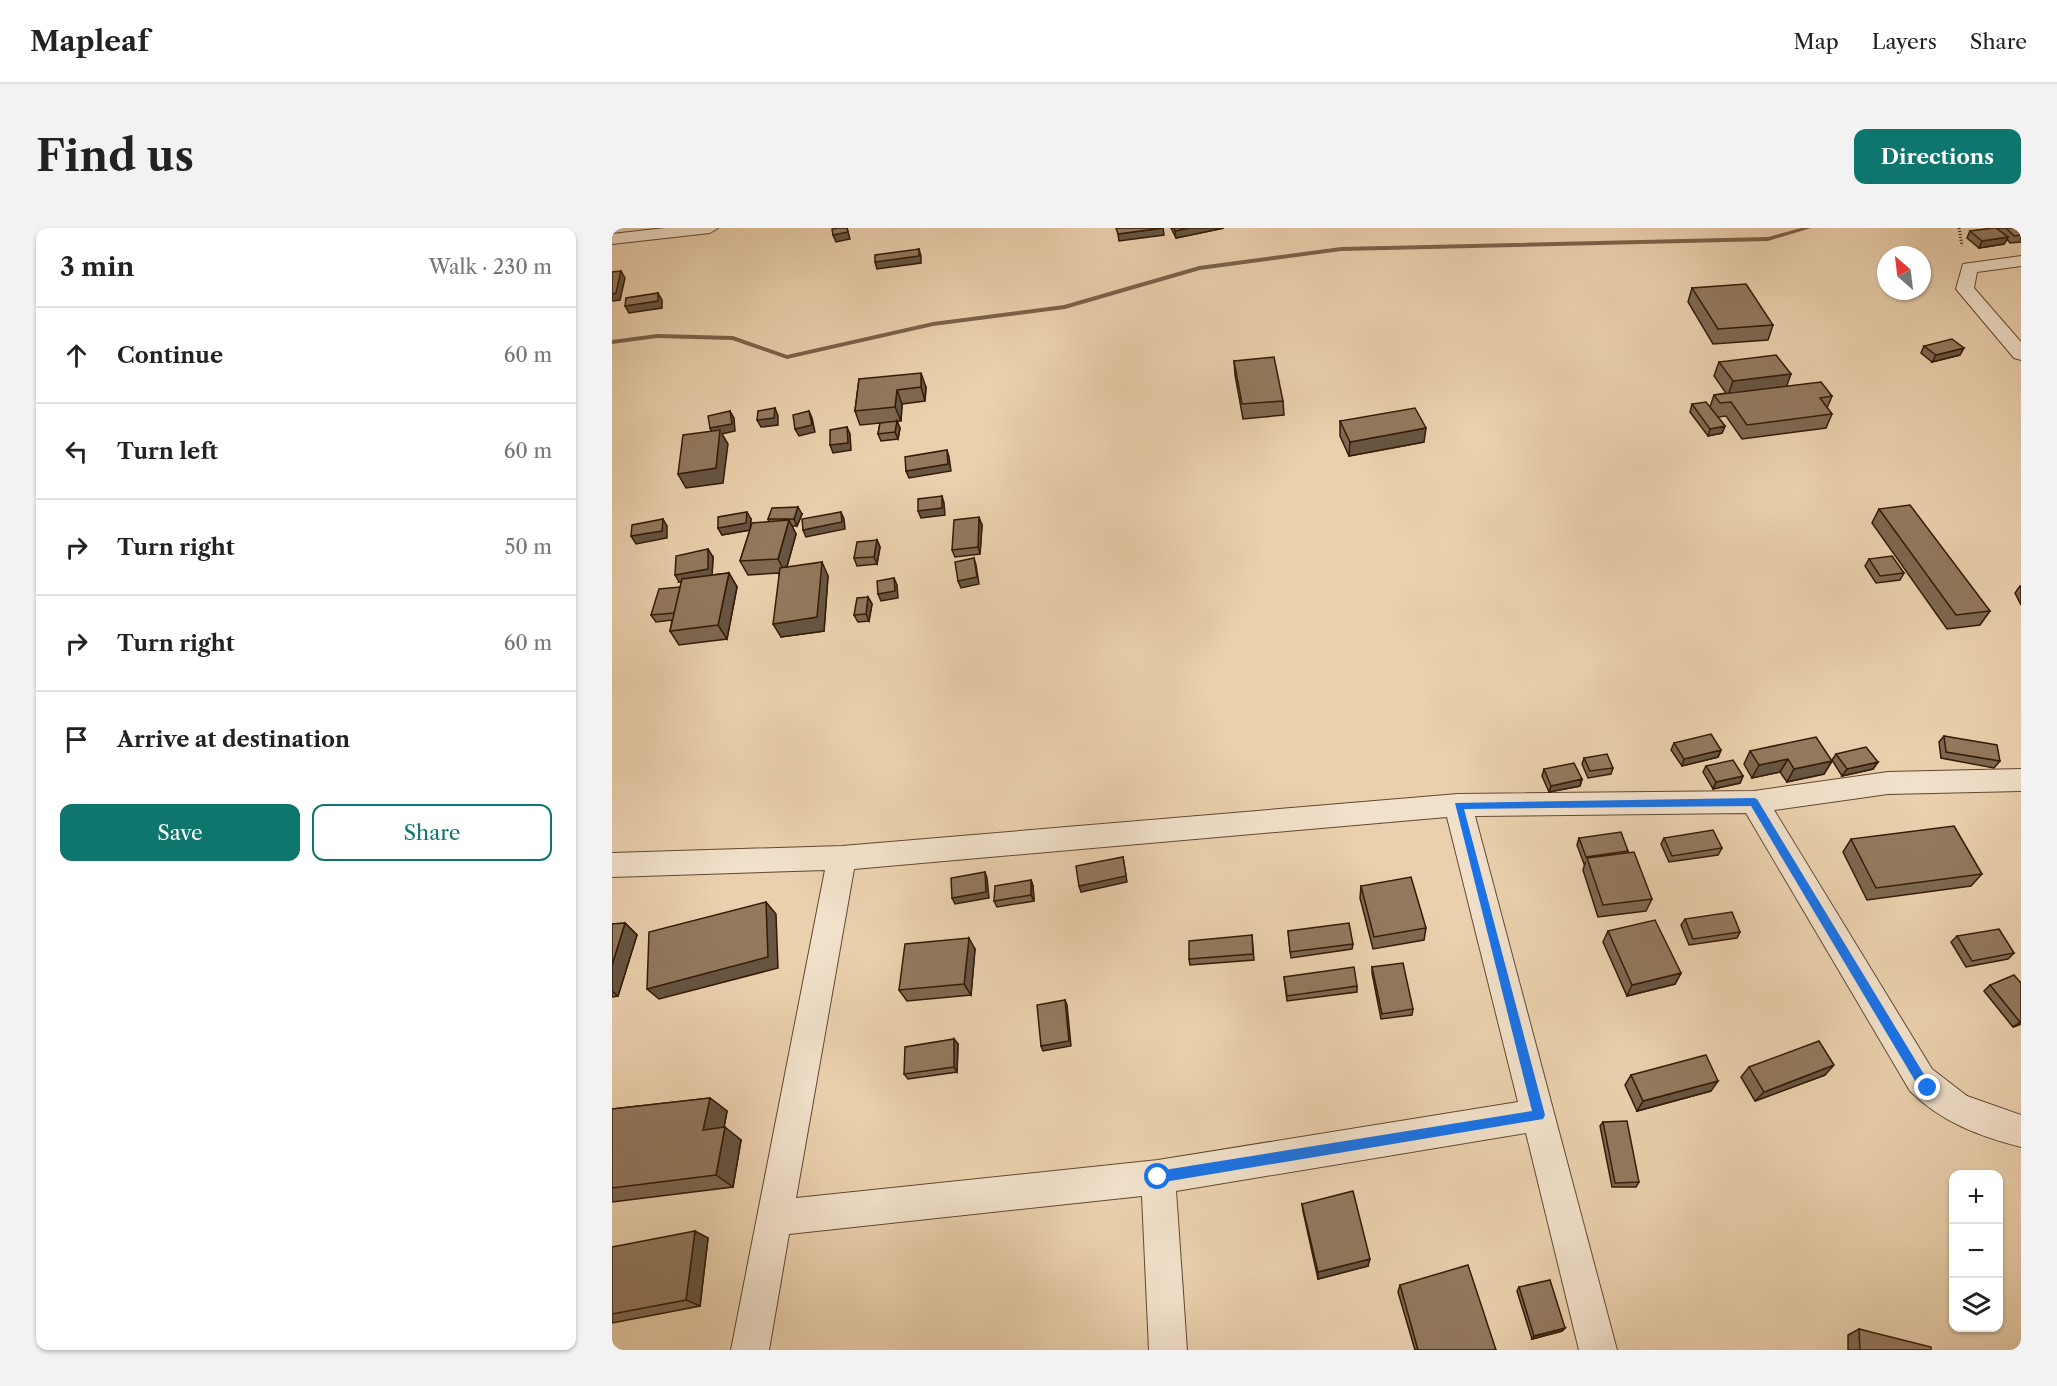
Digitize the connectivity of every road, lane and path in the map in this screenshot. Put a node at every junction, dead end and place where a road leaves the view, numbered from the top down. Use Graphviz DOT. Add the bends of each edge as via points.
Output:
graph roads {
  1 [pos="710,228"];
  2 [pos="612,240"];
  3 [pos="2021,261"];
  4 [pos="2021,354"];
  5 [pos="2021,780"];
  6 [pos="1754,802"];
  7 [pos="1458,806"];
  8 [pos="842,858"];
  9 [pos="612,866"];
  10 [pos="1539,1115"];
  11 [pos="2021,1131"];
  12 [pos="1158,1177"];
  13 [pos="774,1218"];
  14 [pos="750,1350"];
  15 [pos="1168,1350"];
  16 [pos="1598,1350"];
  1 -- 2 [label="street"];
  3 -- 4 [label="street" via="1969,268 1965,289"];
  5 -- 6 [label="street" via="1888,783"];
  6 -- 7 [label="street"];
  6 -- 11 [label="street" via="1921,1080 1943,1100 1975,1119"];
  7 -- 8 [label="street"];
  7 -- 10 [label="street"];
  8 -- 9 [label="street"];
  8 -- 13 [label="street"];
  10 -- 12 [label="street"];
  10 -- 16 [label="street"];
  12 -- 13 [label="street"];
  12 -- 15 [label="street"];
  13 -- 14 [label="street"];
}
